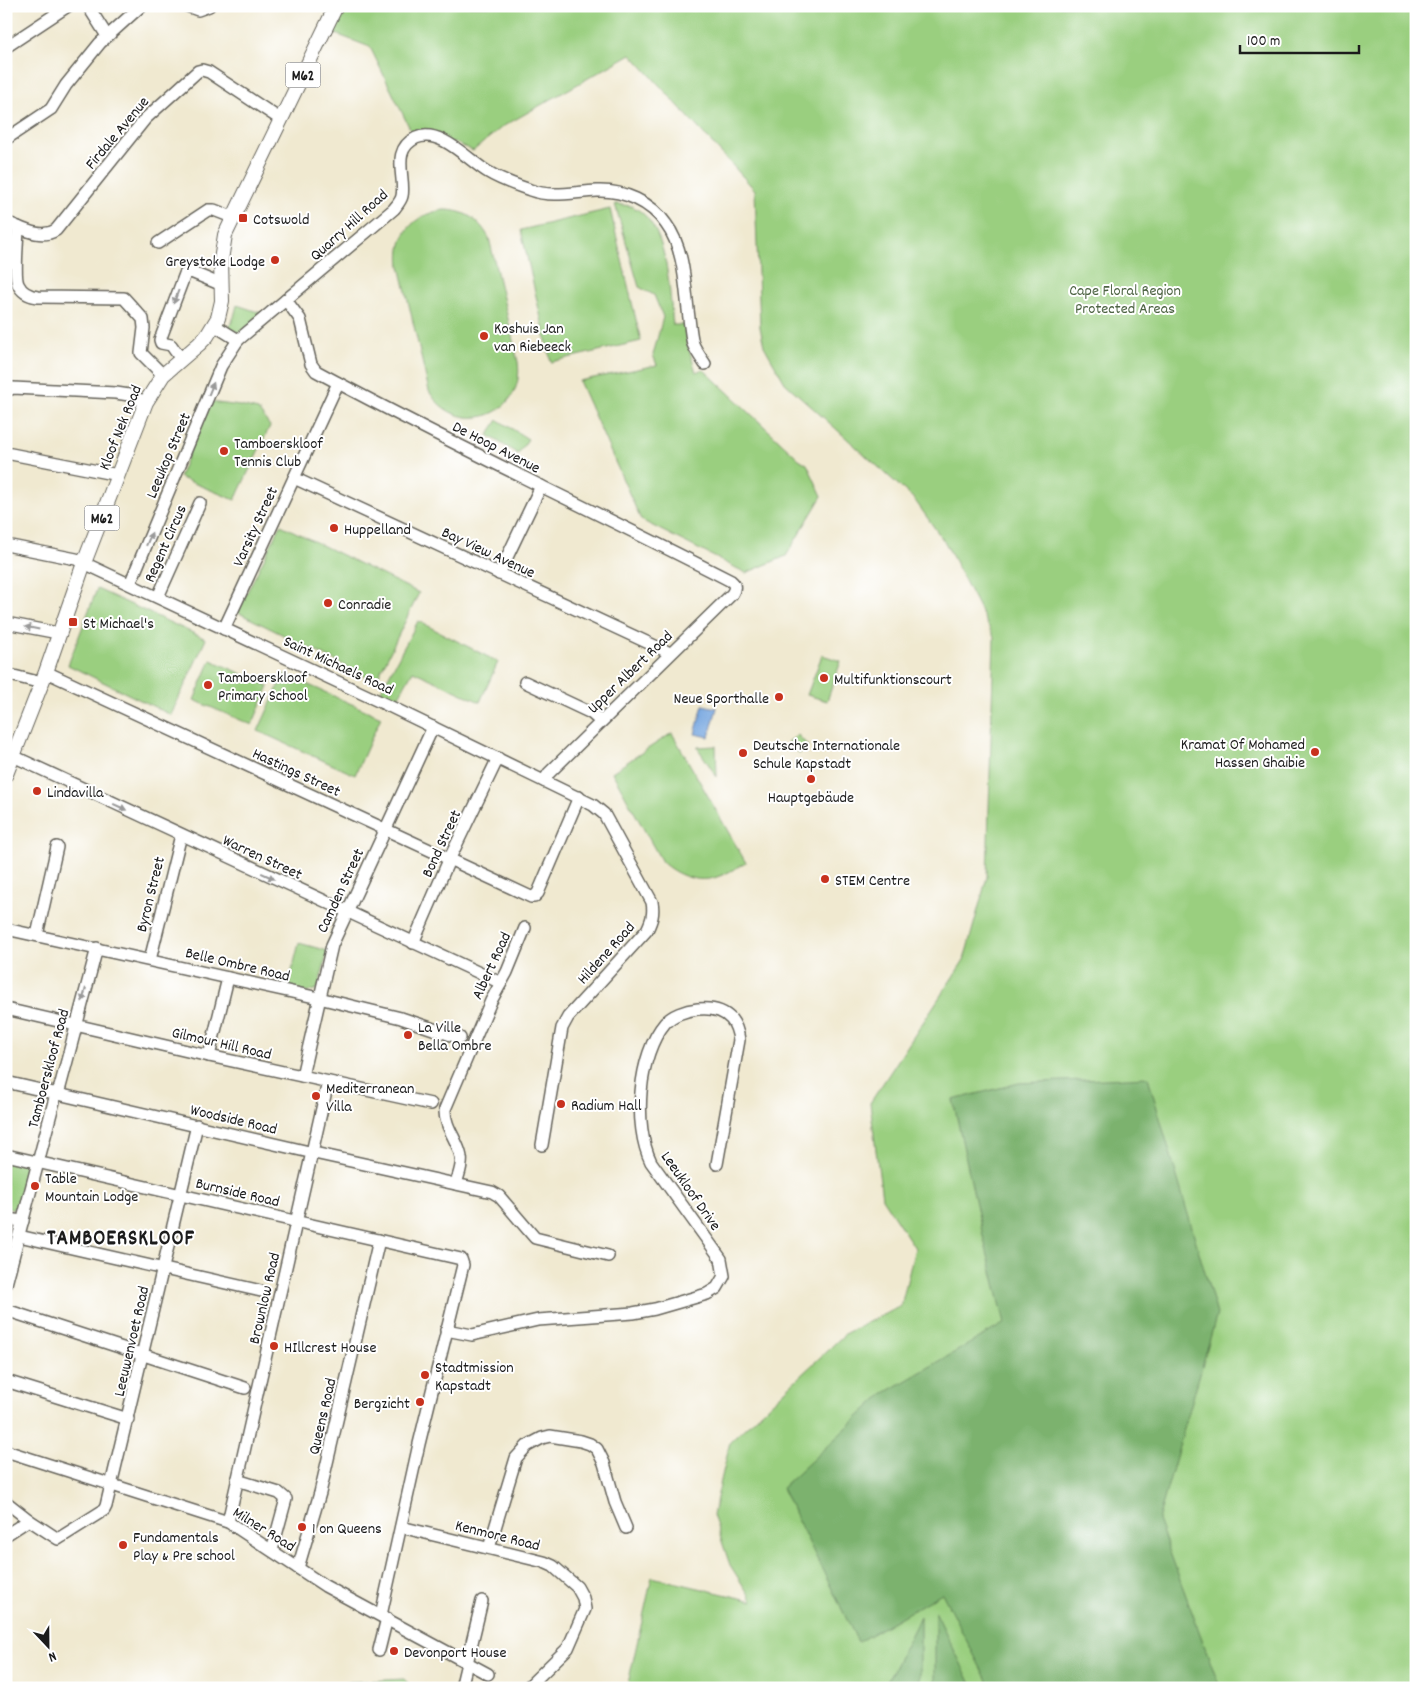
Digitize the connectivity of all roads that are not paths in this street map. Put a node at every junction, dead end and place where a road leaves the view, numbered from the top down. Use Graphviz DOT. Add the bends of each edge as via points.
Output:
graph roads {
  1 [pos="68,6"];
  2 [pos="88,6"];
  3 [pos="142,6"];
  4 [pos="187,6"];
  5 [pos="209,6"];
  6 [pos="336,6"];
  7 [pos="108,36"];
  8 [pos="6,47"];
  9 [pos="280,120"];
  10 [pos="6,139"];
  11 [pos="232,217"];
  12 [pos="6,222"];
  13 [pos="18,227"];
  14 [pos="158,243"];
  15 [pos="222,285"];
  16 [pos="286,300"];
  17 [pos="214,325"];
  18 [pos="238,340"];
  19 [pos="181,359"];
  20 [pos="705,364"];
  21 [pos="163,375"];
  22 [pos="338,383"];
  23 [pos="10,390"];
  24 [pos="146,402"];
  25 [pos="6,453"];
  26 [pos="118,475"];
  27 [pos="294,478"];
  28 [pos="541,486"];
  29 [pos="200,503"];
  30 [pos="6,545"];
  31 [pos="84,563"];
  32 [pos="500,574"];
  33 [pos="130,584"];
  34 [pos="734,585"];
  35 [pos="158,597"];
  36 [pos="6,623"];
  37 [pos="224,629"];
  38 [pos="58,633"];
  39 [pos="670,653"];
  40 [pos="6,674"];
  41 [pos="44,677"];
  42 [pos="525,682"];
  43 [pos="600,721"];
  44 [pos="432,727"];
  45 [pos="13,756"];
  46 [pos="498,758"];
  47 [pos="6,774"];
  48 [pos="544,781"];
  49 [pos="579,797"];
  50 [pos="385,830"];
  51 [pos="181,835"];
  52 [pos="57,846"];
  53 [pos="449,860"];
  54 [pos="347,912"];
  55 [pos="6,928"];
  56 [pos="525,928"];
  57 [pos="37,935"];
  58 [pos="413,943"];
  59 [pos="97,948"];
  60 [pos="150,960"];
  61 [pos="228,978"];
  62 [pos="501,983"];
  63 [pos="319,998"];
  64 [pos="6,1009"];
  65 [pos="76,1025"];
  66 [pos="460,1038"];
  67 [pos="209,1056"];
  68 [pos="302,1076"];
  69 [pos="6,1082"];
  70 [pos="328,1082"];
  71 [pos="56,1094"];
  72 [pos="432,1104"];
  73 [pos="196,1125"];
  74 [pos="542,1145"];
  75 [pos="313,1152"];
  76 [pos="6,1155"];
  77 [pos="39,1162"];
  78 [pos="718,1164"];
  79 [pos="456,1184"];
  80 [pos="180,1194"];
  81 [pos="6,1219"];
  82 [pos="23,1221"];
  83 [pos="297,1221"];
  84 [pos="19,1236"];
  85 [pos="378,1240"];
  86 [pos="608,1256"];
  87 [pos="164,1269"];
  88 [pos="6,1284"];
  89 [pos="261,1291"];
  90 [pos="6,1310"];
  91 [pos="446,1330"];
  92 [pos="142,1354"];
  93 [pos="6,1381"];
  94 [pos="245,1388"];
  95 [pos="128,1419"];
  96 [pos="6,1451"];
  97 [pos="237,1480"];
  98 [pos="112,1484"];
  99 [pos="6,1502"];
  100 [pos="29,1520"];
  101 [pos="228,1522"];
  102 [pos="401,1527"];
  103 [pos="626,1528"];
  104 [pos="6,1535"];
  105 [pos="489,1548"];
  106 [pos="272,1550"];
  107 [pos="298,1568"];
  108 [pos="482,1601"];
  109 [pos="384,1617"];
  110 [pos="380,1650"];
  111 [pos="466,1662"];
  112 [pos="488,1674"];
  113 [pos="461,1688"];
  114 [pos="527,1688"];
  1 -- 8 [label="street"];
  2 -- 7 [label="street"];
  3 -- 7 [label="street"];
  4 -- 5 [label="street" via="201,10"];
  6 -- 9 [label="main road, Kloof Nek Road / M62"];
  7 -- 10 [label="street" via="70,80 51,109"];
  9 -- 11 [label="main road, Kloof Nek Road / M62"];
  9 -- 13 [label="street, Firdale Avenue" via="209,72 198,71 144,119 56,230 41,234"];
  11 -- 14 [label="street" via="208,210"];
  11 -- 15 [label="main road, Kloof Nek Road / M62" via="221,251"];
  12 -- 13 [label="street, Firdale Avenue"];
  13 -- 21 [label="street" via="17,280 22,290 38,297 124,298 143,319 142,353"];
  15 -- 17 [label="main road, Kloof Nek Road / M62" via="220,310"];
  15 -- 19 [label="street, one-way" via="191,272 185,274 160,340 171,345"];
  16 -- 18 [label="street, Quarry Hill Road"];
  16 -- 20 [label="street, Quarry Hill Road" via="398,205 402,196 402,154 412,140 429,136 442,140 492,174 531,190 549,195 615,192 651,208 666,223 675,240 681,259 693,342"];
  16 -- 22 [label="street, De Hoop Avenue" via="300,319 312,367"];
  17 -- 18 [label="street"];
  17 -- 19 [label="main road, Kloof Nek Road / M62"];
  33 -- 18 [label="street, Leeukop Street, one-way" via="221,366"];
  19 -- 21 [label="main road, Kloof Nek Road / M62"];
  21 -- 24 [label="main road, Kloof Nek Road / M62"];
  22 -- 27 [label="street, Varsity Street"];
  22 -- 28 [label="street, De Hoop Avenue"];
  23 -- 24 [label="street" via="116,392"];
  24 -- 26 [label="main road, Kloof Nek Road / M62"];
  25 -- 26 [label="street"];
  26 -- 31 [label="main road, Kloof Nek Road / M62"];
  27 -- 32 [label="street, Bay View Avenue"];
  27 -- 37 [label="street, Varsity Street"];
  28 -- 32 [label="street"];
  28 -- 34 [label="street, De Hoop Avenue"];
  29 -- 35 [label="street, Regent Circus"];
  30 -- 31 [label="street, Saint Michaels Road"];
  31 -- 33 [label="street, Saint Michaels Road"];
  31 -- 38 [label="main road, Kloof Nek Road / M62"];
  32 -- 39 [label="street, Bay View Avenue"];
  33 -- 35 [label="street, Saint Michaels Road"];
  34 -- 39 [label="street, Upper Albert Road" via="732,594"];
  35 -- 37 [label="street, Saint Michaels Road"];
  38 -- 36 [label="street, one-way"];
  37 -- 44 [label="street, Saint Michaels Road"];
  38 -- 41 [label="main road, Kloof Nek Road / M62"];
  39 -- 43 [label="street, Upper Albert Road"];
  40 -- 41 [label="street, Hastings Street"];
  41 -- 45 [label="main road, Kloof Nek Road / M62"];
  41 -- 50 [label="street, Hastings Street"];
  42 -- 43 [label="street" via="591,713"];
  43 -- 48 [label="street, Upper Albert Road"];
  44 -- 46 [label="street, Saint Michaels Road"];
  44 -- 50 [label="street, Camden Street"];
  45 -- 47 [label="main road, Kloof Nek Road / M62"];
  45 -- 51 [label="street, Warren Street, one-way"];
  46 -- 48 [label="street, Saint Michaels Road"];
  46 -- 53 [label="street, Bond Street"];
  48 -- 49 [label="street, Saint Michaels Road"];
  49 -- 53 [label="street, Hastings Street" via="534,896"];
  49 -- 74 [label="street, Hildene Road" via="604,814 654,911 647,930 568,1017 562,1028"];
  50 -- 53 [label="street, Hastings Street"];
  50 -- 54 [label="street, Camden Street"];
  51 -- 54 [label="street, Warren Street, one-way"];
  51 -- 60 [label="street, Byron Street"];
  52 -- 57 [label="street"];
  53 -- 58 [label="street, Bond Street"];
  54 -- 58 [label="street, Warren Street"];
  54 -- 63 [label="street, Camden Street" via="332,945"];
  55 -- 57 [label="street, Belle Ombre Road"];
  56 -- 62 [label="street, Albert Road"];
  57 -- 59 [label="street, Belle Ombre Road"];
  58 -- 62 [label="street, Warren Street"];
  59 -- 60 [label="street, Belle Ombre Road"];
  59 -- 65 [label="street, Tamboerskloof Road, one-way"];
  60 -- 61 [label="street, Belle Ombre Road"];
  61 -- 63 [label="street, Belle Ombre Road"];
  61 -- 67 [label="street"];
  62 -- 79 [label="street, Albert Road" via="490,1001 445,1109 447,1124 461,1157"];
  63 -- 66 [label="street, Belle Ombre Road" via="401,1018"];
  63 -- 68 [label="street, Camden Street"];
  64 -- 65 [label="street, Gilmour Hill Road"];
  65 -- 67 [label="street, Gilmour Hill Road"];
  65 -- 71 [label="street, Tamboerskloof Road"];
  67 -- 68 [label="street, Gilmour Hill Road"];
  68 -- 70 [label="street, Gilmour Hill Road"];
  69 -- 71 [label="street, Woodside Road"];
  70 -- 72 [label="street, Gilmour Hill Road"];
  70 -- 75 [label="street, Brownlow Road"];
  71 -- 73 [label="street, Woodside Road"];
  71 -- 77 [label="street, Tamboerskloof Road"];
  73 -- 75 [label="street, Woodside Road"];
  73 -- 80 [label="street, Leeuwenvoet Road"];
  75 -- 79 [label="street, Woodside Road"];
  75 -- 83 [label="street, Brownlow Road"];
  76 -- 77 [label="street, Burnside Road"];
  77 -- 80 [label="street, Burnside Road"];
  77 -- 82 [label="street, Tamboerskloof Road"];
  78 -- 91 [label="street, Leeukloof Drive" via="739,1040 731,1019 724,1013 689,1010 665,1023 647,1058 640,1120 651,1162 721,1258 724,1276 720,1285 708,1294 645,1311 538,1320 472,1335"];
  79 -- 86 [label="street, Woodside Road" via="497,1194 535,1238"];
  80 -- 83 [label="street, Burnside Road"];
  80 -- 87 [label="street, Leeuwenvoet Road"];
  81 -- 82 [label="street"];
  82 -- 84 [label="street, Tamboerskloof Road"];
  83 -- 85 [label="street, Burnside Road"];
  83 -- 97 [label="street, Brownlow Road"];
  84 -- 87 [label="street"];
  84 -- 88 [label="street, Tamboerskloof Road"];
  85 -- 91 [label="street, Burnside Road" via="463,1260"];
  85 -- 107 [label="street, Queens Road" via="320,1493"];
  87 -- 89 [label="street"];
  87 -- 92 [label="street, Leeuwenvoet Road"];
  90 -- 92 [label="street"];
  91 -- 102 [label="street"];
  92 -- 94 [label="street"];
  92 -- 95 [label="street, Leeuwenvoet Road"];
  93 -- 95 [label="street"];
  95 -- 98 [label="street, Leeuwenvoet Road"];
  96 -- 98 [label="street, Milner Road"];
  97 -- 101 [label="street, Brownlow Road"];
  97 -- 106 [label="street" via="279,1493 286,1500"];
  98 -- 100 [label="street, Leeuwenvoet Road" via="104,1510 58,1539"];
  98 -- 101 [label="street, Milner Road"];
  99 -- 100 [label="street"];
  100 -- 104 [label="street"];
  101 -- 106 [label="street, Milner Road"];
  102 -- 105 [label="street, Kenmore Road"];
  102 -- 109 [label="street"];
  103 -- 105 [label="street" via="597,1449 581,1441 550,1436 527,1446 516,1458"];
  105 -- 114 [label="street, Kenmore Road" via="550,1564 577,1587 583,1598 584,1614 569,1646"];
  106 -- 107 [label="street, Milner Road"];
  107 -- 109 [label="street, Milner Road"];
  108 -- 111 [label="street"];
  109 -- 110 [label="street"];
  109 -- 111 [label="street, Milner Road"];
  111 -- 112 [label="street, Milner Road"];
  111 -- 113 [label="street"];
}
